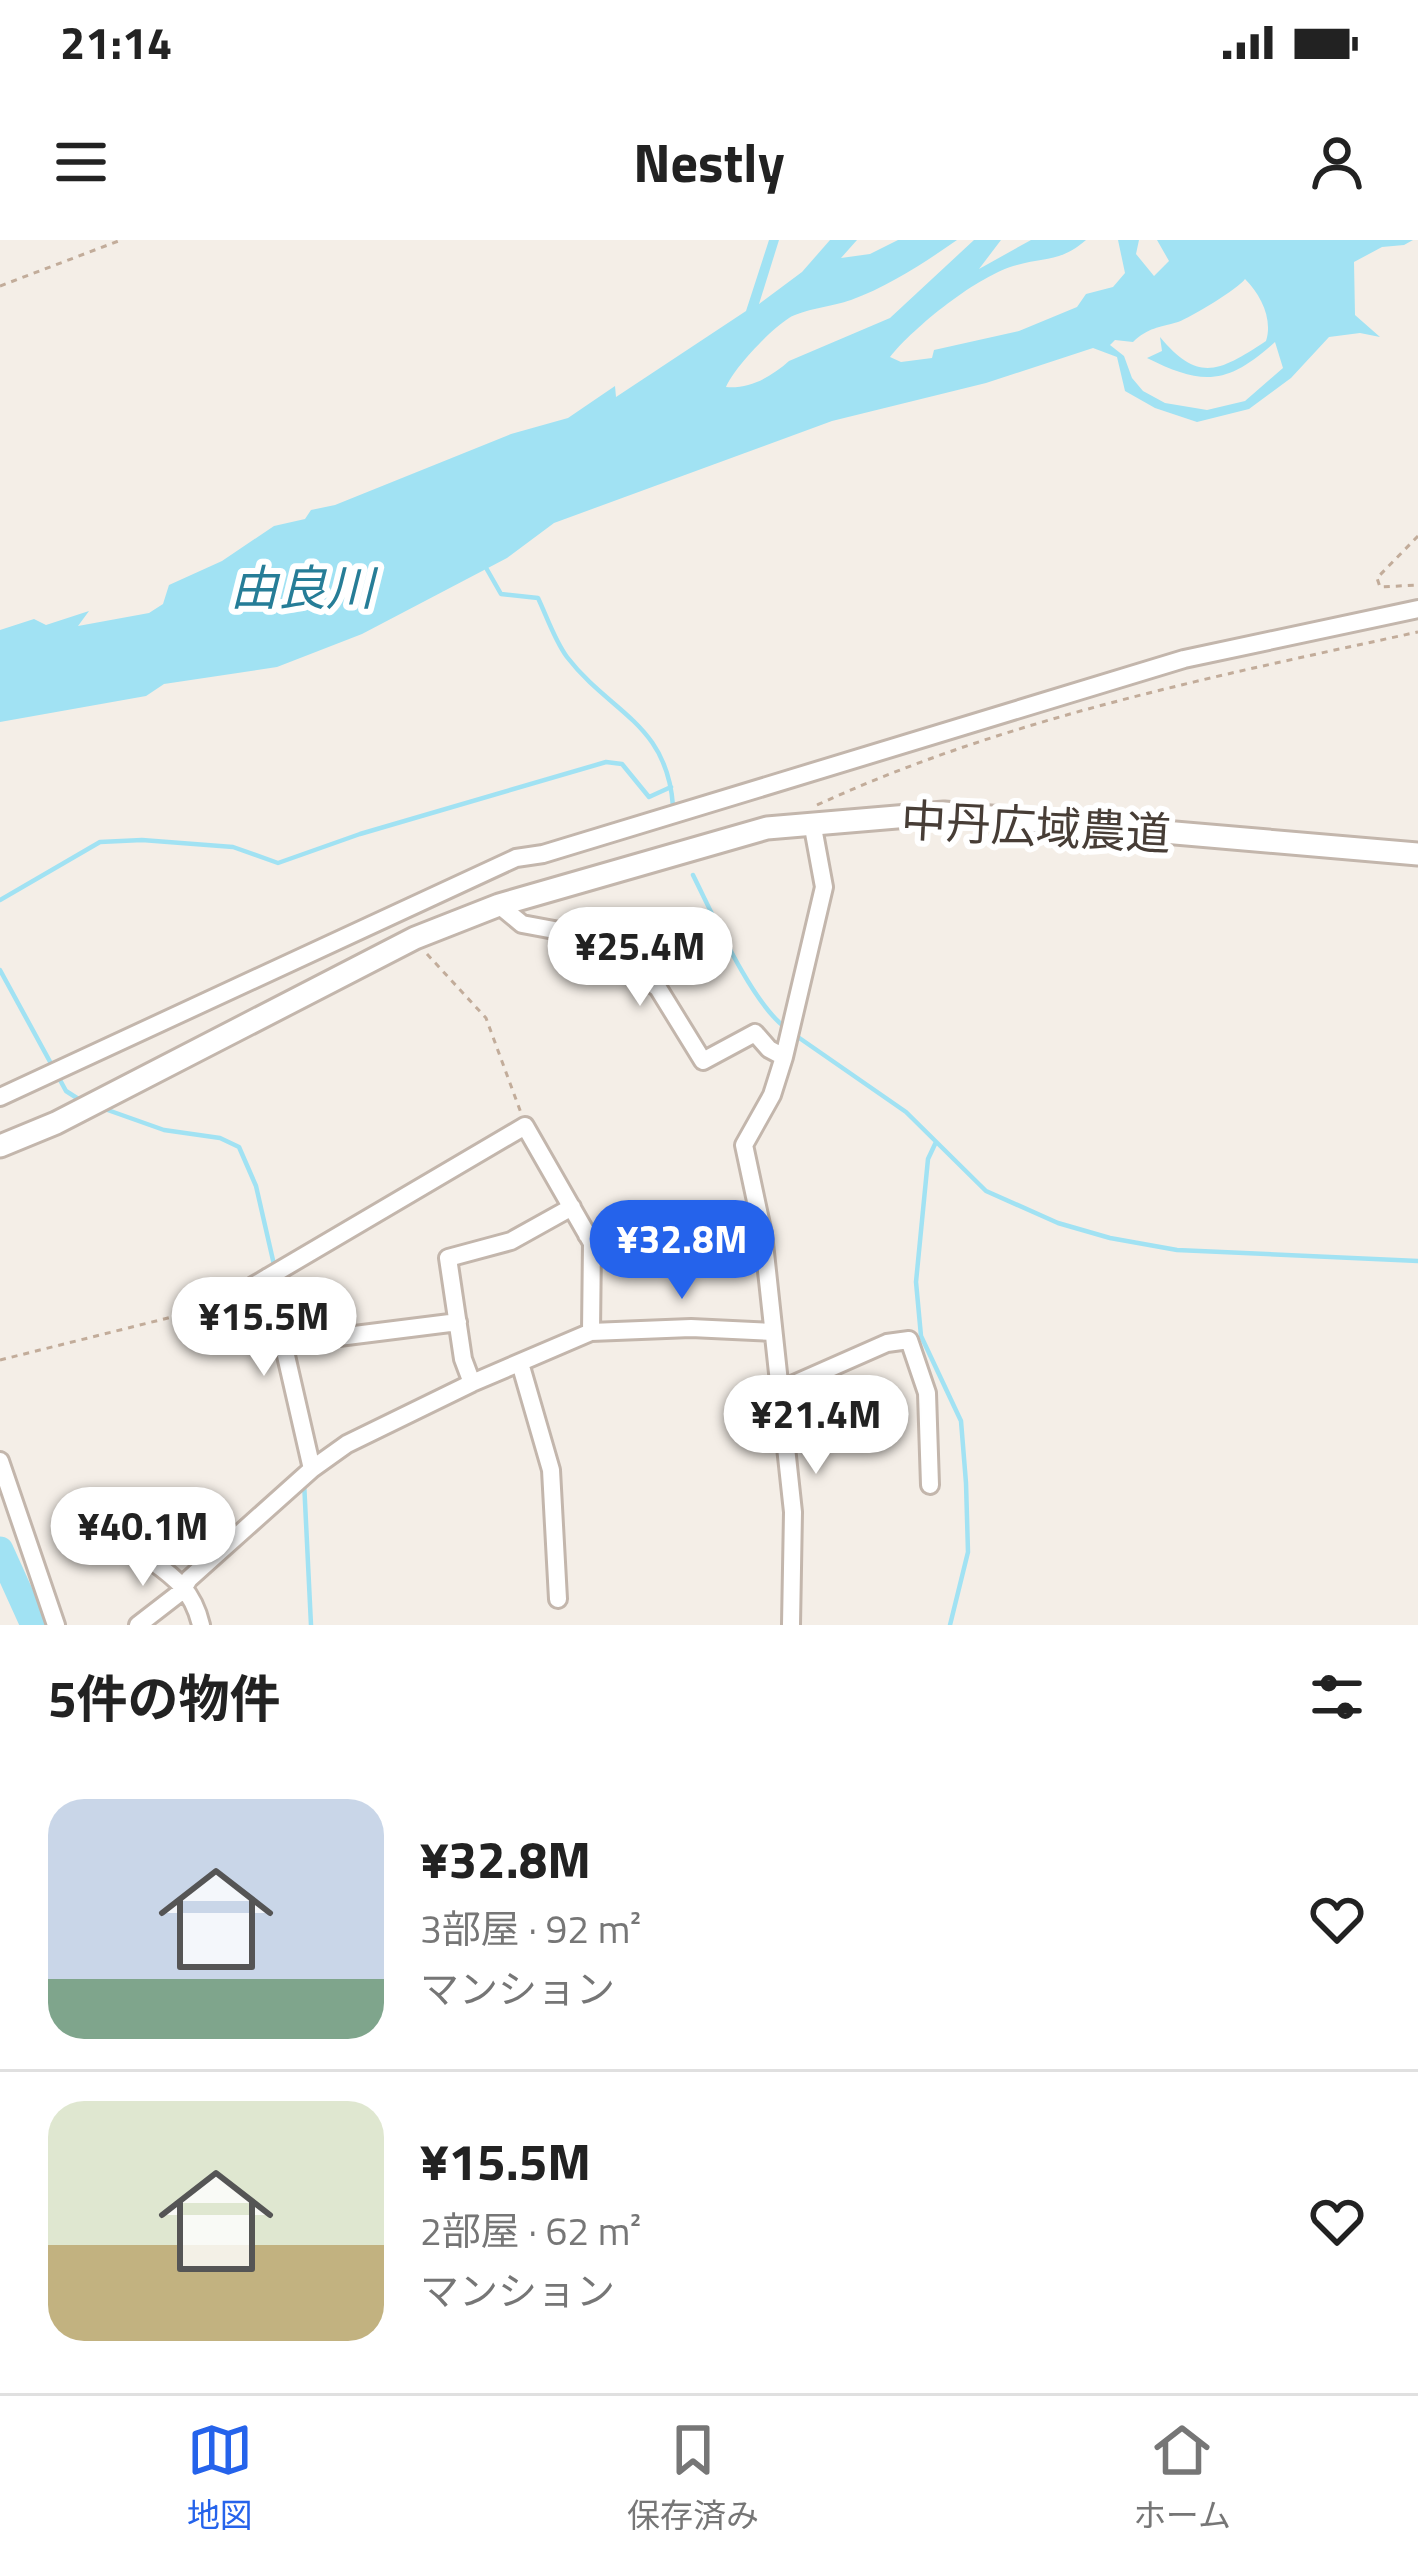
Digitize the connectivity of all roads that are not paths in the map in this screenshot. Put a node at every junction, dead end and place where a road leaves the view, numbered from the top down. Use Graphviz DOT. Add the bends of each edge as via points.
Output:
graph roads {
  1 [pos="1418,609"];
  2 [pos="806,817"];
  3 [pos="1418,854"];
  4 [pos="499,905"];
  5 [pos="786,1051"];
  6 [pos="0,1097"];
  7 [pos="0,1147"];
  8 [pos="572,1208"];
  9 [pos="674,1225"];
  10 [pos="587,1235"];
  11 [pos="458,1322"];
  12 [pos="591,1332"];
  13 [pos="773,1332"];
  14 [pos="283,1344"];
  15 [pos="520,1363"];
  16 [pos="472,1383"];
  17 [pos="778,1391"];
  18 [pos="0,1461"];
  19 [pos="312,1468"];
  20 [pos="930,1485"];
  21 [pos="119,1534"];
  22 [pos="185,1585"];
  23 [pos="558,1599"];
  24 [pos="56,1625"];
  25 [pos="138,1625"];
  26 [pos="201,1625"];
  27 [pos="791,1625"];
  1 -- 6 [label="street" via="1184,659 517,858"];
  2 -- 3 [label="street, 中丹広域農道" via="944,813"];
  2 -- 4 [label="street, 中丹広域農道"];
  2 -- 5 [label="street" via="824,887"];
  4 -- 5 [label="street" via="522,924 581,935 658,988 703,1061 755,1034 769,1049"];
  4 -- 7 [label="street, 中丹広域農道" via="415,938"];
  5 -- 13 [label="street" via="744,1145"];
  8 -- 10 [label="street"];
  8 -- 11 [label="street" via="511,1241 448,1258"];
  8 -- 14 [label="street" via="526,1126 260,1282"];
  9 -- 10 [label="street"];
  10 -- 12 [label="street"];
  11 -- 14 [label="street"];
  11 -- 16 [label="street"];
  12 -- 13 [label="street"];
  12 -- 15 [label="street"];
  13 -- 17 [label="street"];
  14 -- 19 [label="street"];
  15 -- 16 [label="street"];
  15 -- 23 [label="street" via="551,1470"];
  16 -- 19 [label="street"];
  17 -- 20 [label="street" via="909,1340 927,1393"];
  17 -- 27 [label="street" via="793,1512"];
  18 -- 24 [label="street"];
  19 -- 22 [label="street"];
  21 -- 22 [label="street"];
  22 -- 25 [label="street"];
  22 -- 26 [label="street"];
}
